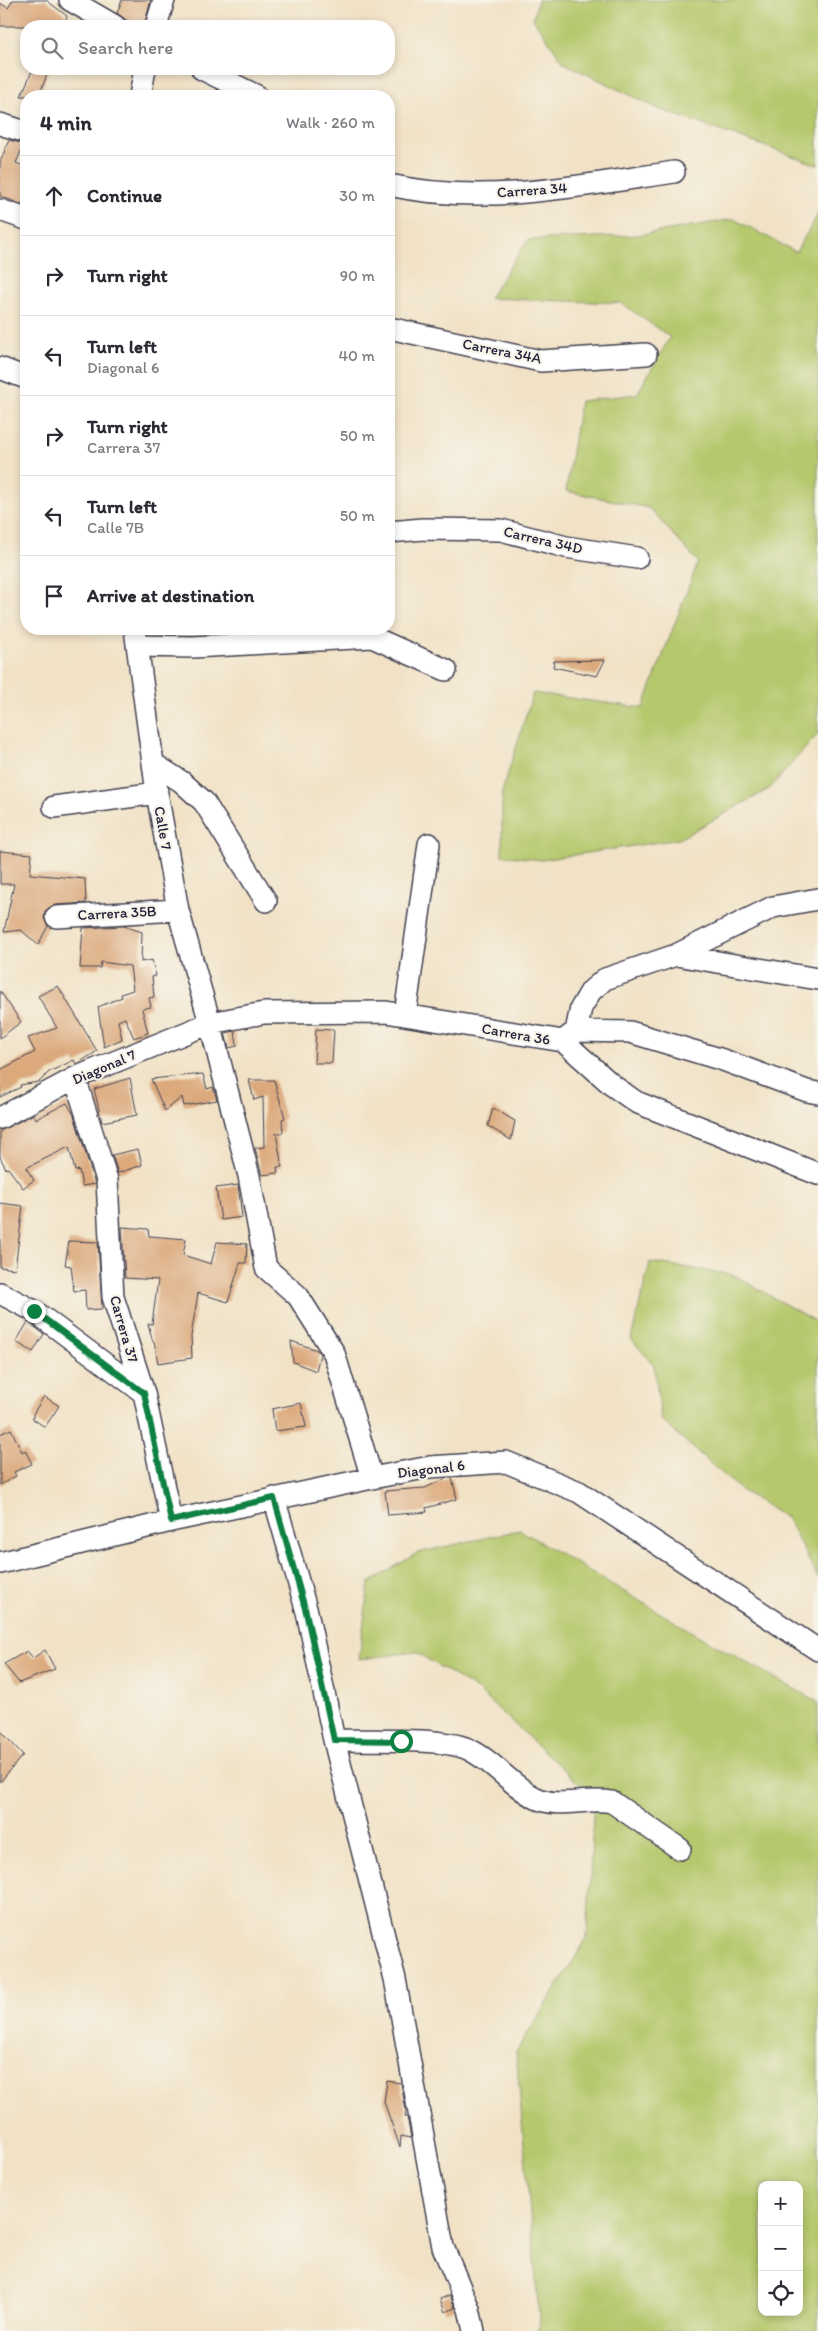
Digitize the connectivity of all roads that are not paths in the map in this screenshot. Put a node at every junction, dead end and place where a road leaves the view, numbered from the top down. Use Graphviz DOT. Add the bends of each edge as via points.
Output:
graph roads {
  1 [pos="70,0"];
  2 [pos="164,0"];
  3 [pos="105,20"];
  4 [pos="158,20"];
  5 [pos="144,75"];
  6 [pos="214,75"];
  7 [pos="141,90"];
  8 [pos="245,90"];
  9 [pos="0,124"];
  10 [pos="20,130"];
  11 [pos="674,172"];
  12 [pos="395,186"];
  13 [pos="0,210"];
  14 [pos="20,217"];
  15 [pos="395,329"];
  16 [pos="646,354"];
  17 [pos="0,368"];
  18 [pos="20,376"];
  19 [pos="395,531"];
  20 [pos="637,558"];
  21 [pos="346,635"];
  22 [pos="376,635"];
  23 [pos="136,637"];
  24 [pos="446,670"];
  25 [pos="154,764"];
  26 [pos="157,792"];
  27 [pos="54,807"];
  28 [pos="429,844"];
  29 [pos="818,899"];
  30 [pos="266,902"];
  31 [pos="178,910"];
  32 [pos="56,917"];
  33 [pos="676,955"];
  34 [pos="818,979"];
  35 [pos="405,1015"];
  36 [pos="210,1023"];
  37 [pos="570,1036"];
  38 [pos="75,1078"];
  39 [pos="818,1093"];
  40 [pos="0,1118"];
  41 [pos="818,1174"];
  42 [pos="0,1293"];
  43 [pos="144,1393"];
  44 [pos="372,1478"];
  45 [pos="274,1498"];
  46 [pos="171,1521"];
  47 [pos="0,1563"];
  48 [pos="818,1650"];
  49 [pos="334,1740"];
  50 [pos="680,1849"];
  51 [pos="474,2331"];
  1 -- 3 [label="street"];
  2 -- 4 [label="street"];
  5 -- 7 [label="street"];
  6 -- 8 [label="street"];
  9 -- 10 [label="street"];
  11 -- 12 [label="street, Carrera 34" via="549,191 487,194 417,191"];
  13 -- 14 [label="street"];
  15 -- 16 [label="street, Carrera 34A" via="541,361"];
  17 -- 18 [label="street"];
  19 -- 20 [label="street, Carrera 34D" via="501,530 566,547"];
  21 -- 23 [label="street" via="193,647"];
  22 -- 24 [label="street"];
  23 -- 25 [label="street, Calle 7"];
  25 -- 26 [label="street, Calle 7"];
  25 -- 30 [label="street" via="182,782 204,802"];
  26 -- 27 [label="street"];
  26 -- 31 [label="street, Calle 7"];
  28 -- 35 [label="street"];
  29 -- 33 [label="street" via="773,907"];
  31 -- 32 [label="street, Carrera 35B"];
  31 -- 36 [label="street, Calle 7"];
  33 -- 34 [label="street"];
  33 -- 37 [label="street" via="605,979 591,991"];
  35 -- 36 [label="street, Carrera 36" via="386,1012 264,1013"];
  35 -- 37 [label="street, Carrera 36"];
  36 -- 38 [label="street, Diagonal 7"];
  36 -- 44 [label="street, Calle 7" via="249,1176 266,1268 298,1296 334,1353"];
  37 -- 39 [label="street" via="630,1032"];
  37 -- 41 [label="street, Carrera 36" via="612,1085 636,1102"];
  38 -- 40 [label="street, Diagonal 7"];
  38 -- 43 [label="street, Carrera 37" via="107,1180 113,1297"];
  42 -- 43 [label="street" via="34,1311"];
  43 -- 46 [label="street, Carrera 37"];
  44 -- 45 [label="street, Diagonal 6"];
  44 -- 48 [label="street, Diagonal 6" via="430,1467 506,1462 579,1492"];
  45 -- 46 [label="street, Diagonal 6"];
  45 -- 49 [label="street" via="306,1612"];
  46 -- 47 [label="street, Diagonal 6"];
  49 -- 50 [label="street" via="437,1743 466,1749 498,1768 537,1799 612,1802"];
  49 -- 51 [label="street" via="395,1979 443,2247 469,2309"];
}
